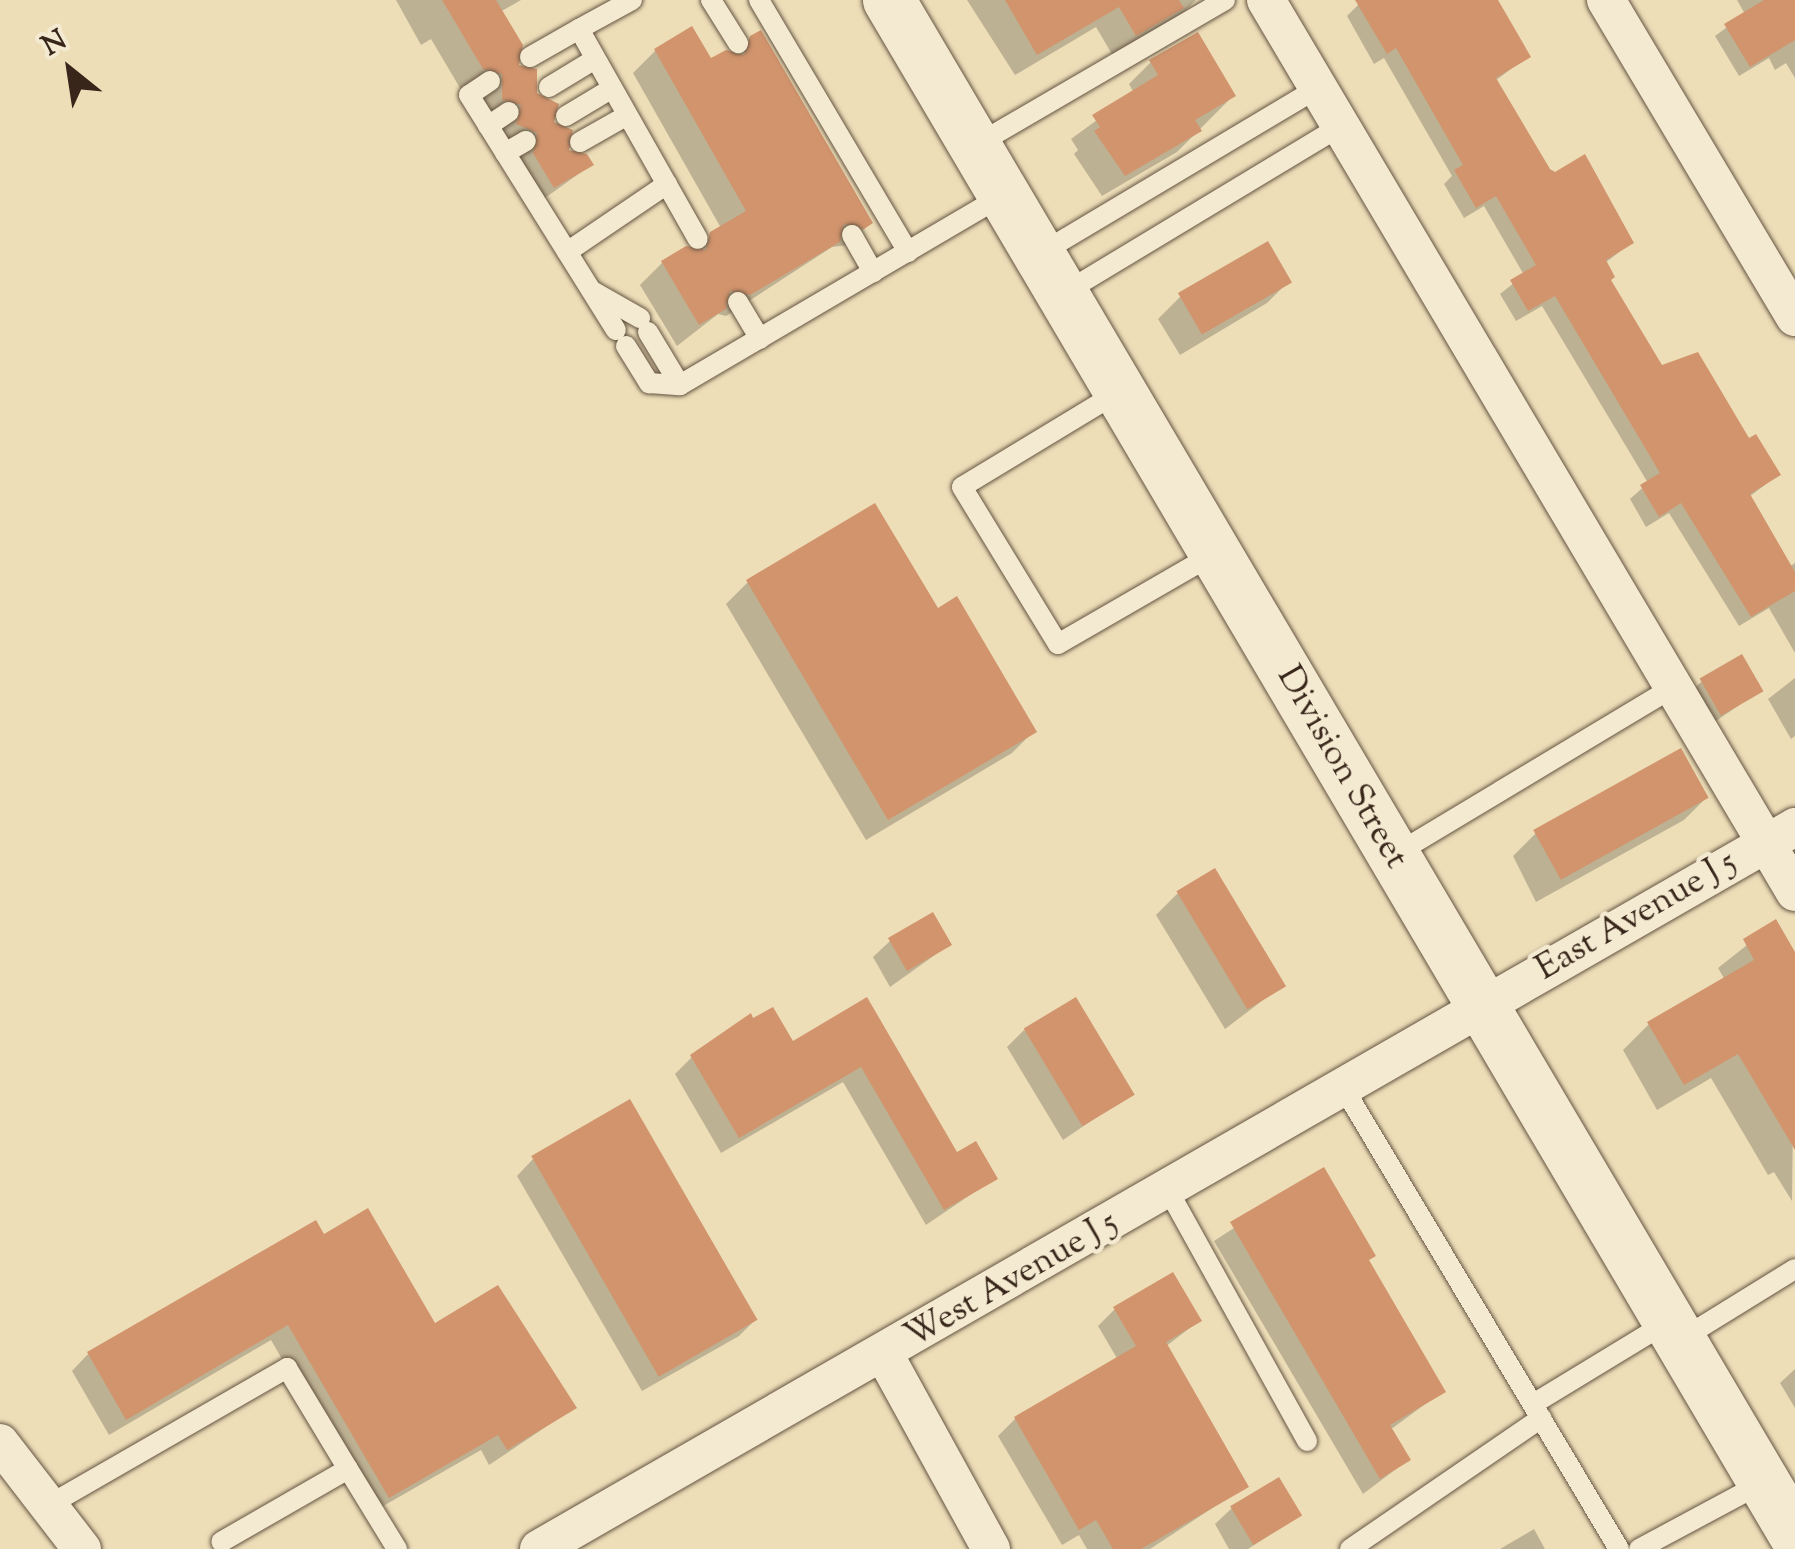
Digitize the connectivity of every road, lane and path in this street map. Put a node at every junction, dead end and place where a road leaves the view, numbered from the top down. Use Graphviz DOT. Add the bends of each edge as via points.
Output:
graph roads {
  1 [pos="632,0"];
  2 [pos="711,0"];
  3 [pos="759,0"];
  4 [pos="889,0"];
  5 [pos="1225,0"];
  6 [pos="1266,0"];
  7 [pos="1606,0"];
  8 [pos="579,30"];
  9 [pos="738,43"];
  10 [pos="530,57"];
  11 [pos="595,59"];
  12 [pos="490,81"];
  13 [pos="549,87"];
  14 [pos="611,88"];
  15 [pos="1318,88"];
  16 [pos="509,112"];
  17 [pos="566,116"];
  18 [pos="626,116"];
  19 [pos="488,126"];
  20 [pos="1341,126"];
  21 [pos="526,141"];
  22 [pos="580,142"];
  23 [pos="974,146"];
  24 [pos="506,154"];
  25 [pos="540,165"];
  26 [pos="520,177"];
  27 [pos="666,184"];
  28 [pos="1005,195"];
  29 [pos="852,235"];
  30 [pos="698,239"];
  31 [pos="567,252"];
  32 [pos="908,252"];
  33 [pos="873,272"];
  34 [pos="1051,274"];
  35 [pos="592,290"];
  36 [pos="738,302"];
  37 [pos="1795,317"];
  38 [pos="760,338"];
  39 [pos="680,385"];
  40 [pos="1119,392"];
  41 [pos="1214,554"];
  42 [pos="1674,687"];
  43 [pos="1781,835"];
  44 [pos="1392,856"];
  45 [pos="1795,892"];
  46 [pos="1480,1007"];
  47 [pos="1343,1087"];
  48 [pos="1168,1190"];
  49 [pos="1795,1269"];
  50 [pos="1674,1331"];
  51 [pos="885,1356"];
  52 [pos="1537,1411"];
  53 [pos="0,1442"];
  54 [pos="1307,1442"];
  55 [pos="348,1469"];
  56 [pos="1764,1482"];
  57 [pos="49,1505"];
  58 [pos="1795,1535"];
  59 [pos="221,1542"];
  60 [pos="564,1543"];
  61 [pos="82,1549"];
  62 [pos="397,1549"];
  63 [pos="991,1549"];
  64 [pos="1350,1549"];
  65 [pos="1619,1549"];
  66 [pos="1639,1549"];
  1 -- 8 [label="lane"];
  2 -- 9 [label="lane"];
  3 -- 32 [label="lane"];
  4 -- 23 [label="main road, Division Street"];
  5 -- 23 [label="lane"];
  6 -- 15 [label="street"];
  7 -- 37 [label="street"];
  8 -- 10 [label="lane"];
  8 -- 11 [label="lane"];
  11 -- 13 [label="lane"];
  11 -- 14 [label="lane"];
  12 -- 19 [label="lane" via="469,95"];
  14 -- 17 [label="lane"];
  14 -- 18 [label="lane"];
  15 -- 20 [label="street"];
  15 -- 34 [label="lane"];
  16 -- 19 [label="lane"];
  18 -- 22 [label="lane"];
  18 -- 27 [label="lane"];
  19 -- 24 [label="lane"];
  20 -- 34 [label="lane"];
  20 -- 42 [label="street"];
  21 -- 24 [label="lane"];
  23 -- 28 [label="main road, Division Street"];
  24 -- 26 [label="lane"];
  25 -- 26 [label="lane"];
  26 -- 31 [label="lane"];
  27 -- 30 [label="lane"];
  27 -- 31 [label="lane"];
  28 -- 32 [label="lane"];
  28 -- 34 [label="main road, Division Street"];
  29 -- 33 [label="lane"];
  31 -- 35 [label="lane"];
  32 -- 33 [label="lane"];
  33 -- 38 [label="lane"];
  34 -- 40 [label="main road, Division Street"];
  35 -- 39 [label="lane" via="644,325"];
  35 -- 39 [label="lane" via="649,383"];
  36 -- 38 [label="lane"];
  38 -- 39 [label="lane"];
  40 -- 41 [label="main road, Division Street"];
  40 -- 41 [label="lane" via="962,486 1058,644"];
  41 -- 44 [label="main road, Division Street"];
  42 -- 43 [label="street"];
  42 -- 44 [label="lane"];
  43 -- 45 [label="street"];
  43 -- 46 [label="street, East Avenue J 5"];
  44 -- 46 [label="main road, Division Street"];
  46 -- 47 [label="street, West Avenue J 5"];
  46 -- 50 [label="main road, Division Street"];
  47 -- 48 [label="street, West Avenue J 5"];
  47 -- 52 [label="lane"];
  48 -- 51 [label="street, West Avenue J 5"];
  48 -- 54 [label="lane"];
  49 -- 50 [label="lane"];
  50 -- 52 [label="lane"];
  50 -- 56 [label="main road, Division Street"];
  51 -- 60 [label="street, West Avenue J 5"];
  51 -- 63 [label="street"];
  52 -- 64 [label="lane"];
  52 -- 65 [label="lane"];
  53 -- 57 [label="street"];
  55 -- 57 [label="lane" via="287,1368"];
  55 -- 59 [label="lane"];
  55 -- 62 [label="lane"];
  56 -- 58 [label="main road, Division Street"];
  56 -- 66 [label="lane"];
  57 -- 61 [label="street"];
}
